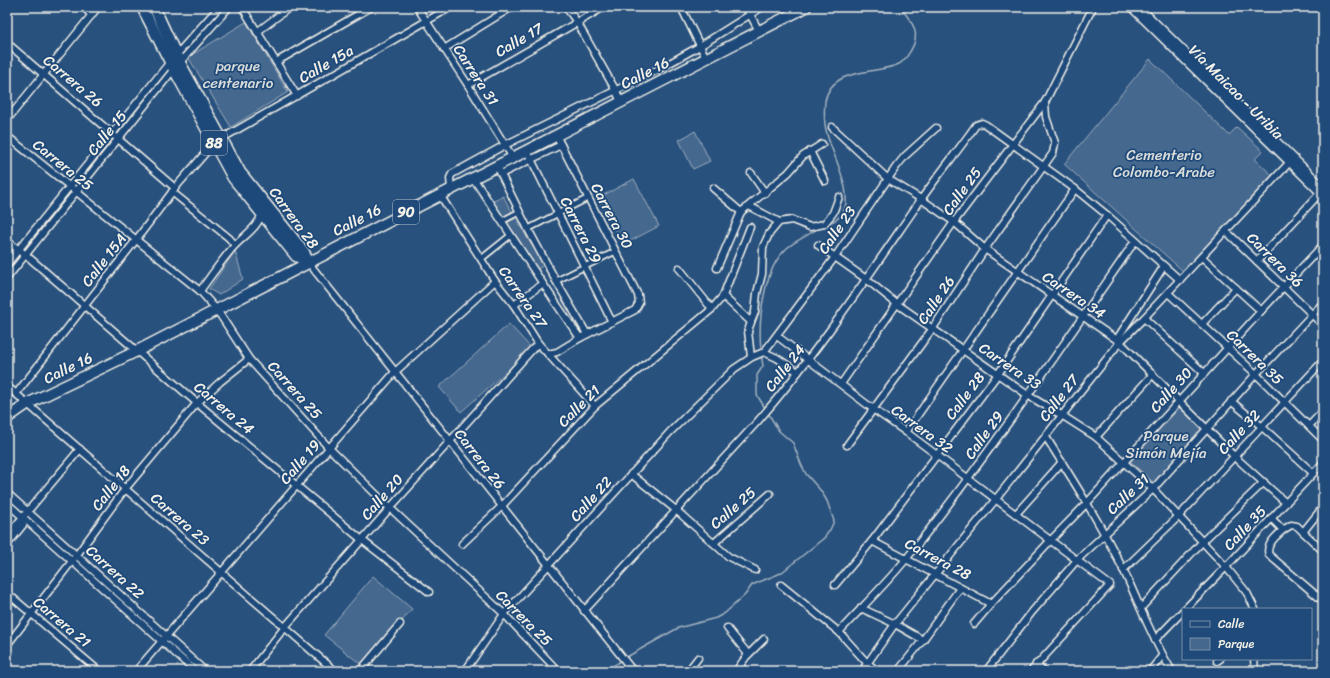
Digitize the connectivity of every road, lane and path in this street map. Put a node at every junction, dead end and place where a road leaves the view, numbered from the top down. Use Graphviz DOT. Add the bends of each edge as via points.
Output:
graph roads {
  1 [pos="9,7"];
  2 [pos="83,7"];
  3 [pos="98,7"];
  4 [pos="142,7"];
  5 [pos="154,7"];
  6 [pos="219,7"];
  7 [pos="229,7"];
  8 [pos="242,7"];
  9 [pos="290,7"];
  10 [pos="371,7"];
  11 [pos="417,7"];
  12 [pos="451,7"];
  13 [pos="512,7"];
  14 [pos="566,7"];
  15 [pos="604,7"];
  16 [pos="681,7"];
  17 [pos="746,7"];
  18 [pos="762,7"];
  19 [pos="806,7"];
  20 [pos="1093,7"];
  21 [pos="1131,7"];
  22 [pos="1140,7"];
  23 [pos="7,10"];
  24 [pos="92,15"];
  25 [pos="751,15"];
  26 [pos="426,21"];
  27 [pos="577,22"];
  28 [pos="759,31"];
  29 [pos="257,32"];
  30 [pos="7,43"];
  31 [pos="700,46"];
  32 [pos="444,49"];
  33 [pos="706,58"];
  34 [pos="175,62"];
  35 [pos="276,62"];
  36 [pos="44,74"];
  37 [pos="468,84"];
  38 [pos="616,91"];
  39 [pos="297,96"];
  40 [pos="620,102"];
  41 [pos="1045,102"];
  42 [pos="7,120"];
  43 [pos="832,127"];
  44 [pos="936,128"];
  45 [pos="114,133"];
  46 [pos="556,135"];
  47 [pos="7,136"];
  48 [pos="119,138"];
  49 [pos="218,141"];
  50 [pos="822,144"];
  51 [pos="1012,144"];
  52 [pos="505,145"];
  53 [pos="561,145"];
  54 [pos="810,151"];
  55 [pos="528,155"];
  56 [pos="513,158"];
  57 [pos="1289,163"];
  58 [pos="1043,167"];
  59 [pos="499,170"];
  60 [pos="751,174"];
  61 [pos="472,178"];
  62 [pos="888,179"];
  63 [pos="825,181"];
  64 [pos="70,187"];
  65 [pos="713,188"];
  66 [pos="1075,189"];
  67 [pos="174,190"];
  68 [pos="451,190"];
  69 [pos="1322,191"];
  70 [pos="76,192"];
  71 [pos="765,192"];
  72 [pos="440,195"];
  73 [pos="839,197"];
  74 [pos="588,198"];
  75 [pos="921,199"];
  76 [pos="749,206"];
  77 [pos="520,212"];
  78 [pos="741,212"];
  79 [pos="262,213"];
  80 [pos="558,214"];
  81 [pos="1107,215"];
  82 [pos="502,221"];
  83 [pos="779,222"];
  84 [pos="954,222"];
  85 [pos="750,227"];
  86 [pos="528,229"];
  87 [pos="1226,231"];
  88 [pos="511,235"];
  89 [pos="136,240"];
  90 [pos="7,241"];
  91 [pos="1136,241"];
  92 [pos="235,245"];
  93 [pos="818,245"];
  94 [pos="1323,245"];
  95 [pos="985,249"];
  96 [pos="19,250"];
  97 [pos="616,251"];
  98 [pos="26,255"];
  99 [pos="835,257"];
  100 [pos="1202,257"];
  101 [pos="481,259"];
  102 [pos="1257,261"];
  103 [pos="308,262"];
  104 [pos="7,264"];
  105 [pos="584,266"];
  106 [pos="1164,266"];
  107 [pos="679,268"];
  108 [pos="717,268"];
  109 [pos="1018,272"];
  110 [pos="7,278"];
  111 [pos="866,279"];
  112 [pos="1180,280"];
  113 [pos="495,281"];
  114 [pos="556,281"];
  115 [pos="542,284"];
  116 [pos="1284,287"];
  117 [pos="1236,288"];
  118 [pos="200,291"];
  119 [pos="1168,293"];
  120 [pos="1052,295"];
  121 [pos="723,296"];
  122 [pos="1323,303"];
  123 [pos="897,304"];
  124 [pos="514,305"];
  125 [pos="84,306"];
  126 [pos="712,308"];
  127 [pos="217,310"];
  128 [pos="1261,311"];
  129 [pos="1312,315"];
  130 [pos="1083,316"];
  131 [pos="1144,318"];
  132 [pos="612,322"];
  133 [pos="751,322"];
  134 [pos="1202,324"];
  135 [pos="1323,325"];
  136 [pos="933,328"];
  137 [pos="587,334"];
  138 [pos="777,336"];
  139 [pos="580,338"];
  140 [pos="1118,341"];
  141 [pos="538,343"];
  142 [pos="1228,348"];
  143 [pos="963,350"];
  144 [pos="137,351"];
  145 [pos="764,352"];
  146 [pos="548,354"];
  147 [pos="751,357"];
  148 [pos="249,359"];
  149 [pos="808,360"];
  150 [pos="1323,361"];
  151 [pos="395,372"];
  152 [pos="798,372"];
  153 [pos="1204,373"];
  154 [pos="998,374"];
  155 [pos="1153,374"];
  156 [pos="1256,374"];
  157 [pos="841,384"];
  158 [pos="7,386"];
  159 [pos="16,394"];
  160 [pos="1029,396"];
  161 [pos="1179,401"];
  162 [pos="1231,401"];
  163 [pos="197,403"];
  164 [pos="1285,403"];
  165 [pos="28,404"];
  166 [pos="595,406"];
  167 [pos="873,409"];
  168 [pos="1323,411"];
  169 [pos="1063,416"];
  170 [pos="7,418"];
  171 [pos="1261,426"];
  172 [pos="1309,426"];
  173 [pos="1207,430"];
  174 [pos="906,432"];
  175 [pos="1046,437"];
  176 [pos="1096,437"];
  177 [pos="1323,440"];
  178 [pos="449,441"];
  179 [pos="847,446"];
  180 [pos="329,448"];
  181 [pos="80,449"];
  182 [pos="937,456"];
  183 [pos="1234,456"];
  184 [pos="1062,462"];
  185 [pos="1124,462"];
  186 [pos="1323,463"];
  187 [pos="1314,473"];
  188 [pos="631,474"];
  189 [pos="968,479"];
  190 [pos="1264,482"];
  191 [pos="297,485"];
  192 [pos="125,489"];
  193 [pos="1153,489"];
  194 [pos="7,493"];
  195 [pos="770,494"];
  196 [pos="996,500"];
  197 [pos="7,503"];
  198 [pos="1087,503"];
  199 [pos="1286,503"];
  200 [pos="502,507"];
  201 [pos="1323,507"];
  202 [pos="390,508"];
  203 [pos="676,510"];
  204 [pos="28,512"];
  205 [pos="1016,514"];
  206 [pos="1178,517"];
  207 [pos="23,518"];
  208 [pos="1271,518"];
  209 [pos="1283,530"];
  210 [pos="1303,532"];
  211 [pos="1104,534"];
  212 [pos="7,536"];
  213 [pos="362,540"];
  214 [pos="1051,540"];
  215 [pos="872,541"];
  216 [pos="1202,542"];
  217 [pos="714,543"];
  218 [pos="462,544"];
  219 [pos="7,545"];
  220 [pos="1323,551"];
  221 [pos="76,556"];
  222 [pos="906,559"];
  223 [pos="1077,560"];
  224 [pos="72,561"];
  225 [pos="549,566"];
  226 [pos="1226,567"];
  227 [pos="755,570"];
  228 [pos="1123,570"];
  229 [pos="222,572"];
  230 [pos="935,574"];
  231 [pos="781,585"];
  232 [pos="835,585"];
  233 [pos="960,588"];
  234 [pos="1323,591"];
  235 [pos="429,592"];
  236 [pos="7,593"];
  237 [pos="1321,598"];
  238 [pos="991,604"];
  239 [pos="861,608"];
  240 [pos="1141,608"];
  241 [pos="1186,608"];
  242 [pos="1254,608"];
  243 [pos="584,611"];
  244 [pos="1182,612"];
  245 [pos="32,613"];
  246 [pos="504,614"];
  247 [pos="400,624"];
  248 [pos="895,624"];
  249 [pos="974,624"];
  250 [pos="285,628"];
  251 [pos="727,628"];
  252 [pos="839,632"];
  253 [pos="164,639"];
  254 [pos="764,639"];
  255 [pos="923,640"];
  256 [pos="1155,640"];
  257 [pos="7,645"];
  258 [pos="748,654"];
  259 [pos="1162,656"];
  260 [pos="698,658"];
  261 [pos="1254,660"];
  262 [pos="868,664"];
  263 [pos="1036,664"];
  264 [pos="631,669"];
  265 [pos="99,671"];
  266 [pos="136,671"];
  267 [pos="195,671"];
  268 [pos="205,671"];
  269 [pos="250,671"];
  270 [pos="335,671"];
  271 [pos="360,671"];
  272 [pos="465,671"];
  273 [pos="558,671"];
  274 [pos="688,671"];
  275 [pos="736,671"];
  276 [pos="862,671"];
  277 [pos="878,671"];
  278 [pos="898,671"];
  279 [pos="986,671"];
  280 [pos="1031,671"];
  281 [pos="1043,671"];
  282 [pos="1150,671"];
  283 [pos="1172,671"];
  284 [pos="1255,671"];
  1 -- 23 [label="street"];
  2 -- 24 [label="street"];
  3 -- 24 [label="street"];
  4 -- 34 [label="highway, Carrera 28 / 88"];
  5 -- 34 [label="highway, Carrera 28 / 88"];
  6 -- 34 [label="street, Calle 15"];
  7 -- 34 [label="street, Calle 15"];
  8 -- 29 [label="street"];
  9 -- 29 [label="street"];
  10 -- 35 [label="street"];
  11 -- 26 [label="street, Carrera 31"];
  12 -- 26 [label="street, Calle 15a"];
  13 -- 32 [label="street"];
  14 -- 27 [label="street"];
  15 -- 27 [label="street, Calle 17"];
  16 -- 31 [label="street"];
  17 -- 25 [label="street"];
  18 -- 25 [label="street"];
  19 -- 28 [label="highway, Calle 16 / 90"];
  20 -- 41 [label="street, Calle 25"];
  21 -- 57 [label="street, Vía Maicao - Uribia"];
  22 -- 69 [label="street, Vía Maicao - Uribia"];
  24 -- 36 [label="street"];
  25 -- 28 [label="street"];
  25 -- 31 [label="street"];
  26 -- 32 [label="street, Carrera 31"];
  26 -- 39 [label="street, Calle 15a"];
  27 -- 37 [label="street, Calle 17"];
  27 -- 38 [label="street"];
  28 -- 33 [label="highway, Calle 16 / 90"];
  29 -- 35 [label="street"];
  30 -- 36 [label="street, Carrera 26"];
  31 -- 33 [label="street"];
  31 -- 38 [label="street"];
  32 -- 37 [label="street, Carrera 31"];
  33 -- 40 [label="highway, Calle 16 / 90"];
  34 -- 45 [label="street, Calle 15"];
  34 -- 48 [label="street, Calle 15"];
  34 -- 49 [label="highway, Carrera 28 / 88"];
  35 -- 39 [label="street"];
  36 -- 42 [label="street"];
  36 -- 45 [label="street, Carrera 26"];
  37 -- 52 [label="street, Carrera 31"];
  38 -- 40 [label="street"];
  38 -- 52 [label="street"];
  39 -- 49 [label="street, Calle 15a"];
  40 -- 46 [label="highway, Calle 16 / 90"];
  41 -- 51 [label="street, Calle 25"];
  41 -- 58 [label="street, Calle 26" via="1046,117 1055,143 1053,153"];
  43 -- 62 [label="street, Carrera 34"];
  44 -- 62 [label="street, Calle 23" via="905,156"];
  45 -- 48 [label="street, Carrera 26"];
  45 -- 64 [label="street, Calle 15"];
  46 -- 53 [label="street, Carrera 30"];
  46 -- 55 [label="highway, Calle 16 / 90"];
  47 -- 64 [label="street, Carrera 25"];
  48 -- 67 [label="street, Carrera 26"];
  48 -- 70 [label="street, Calle 15"];
  49 -- 67 [label="street, Calle 15A"];
  49 -- 79 [label="highway, Carrera 28 / 88" via="233,178"];
  49 -- 103 [label="highway, Carrera 28 / 88" via="304,252"];
  50 -- 54 [label="street"];
  51 -- 58 [label="street"];
  51 -- 75 [label="street, Calle 24" via="982,124 976,125"];
  51 -- 84 [label="street, Calle 25"];
  52 -- 56 [label="street, Carrera 31"];
  52 -- 68 [label="street" via="452,174"];
  53 -- 55 [label="street, Calle 16"];
  53 -- 74 [label="street, Carrera 30"];
  54 -- 63 [label="street"];
  54 -- 71 [label="street"];
  55 -- 56 [label="highway, Calle 16 / 90"];
  55 -- 59 [label="street, Calle 16"];
  55 -- 80 [label="street, Carrera 29"];
  56 -- 59 [label="highway, Calle 16 / 90"];
  57 -- 69 [label="street, Vía Maicao - Uribia"];
  57 -- 87 [label="street, Calle 27"];
  58 -- 66 [label="street"];
  58 -- 95 [label="street, Calle 26"];
  59 -- 61 [label="highway, Calle 16 / 90"];
  59 -- 77 [label="street"];
  60 -- 71 [label="street"];
  61 -- 68 [label="highway, Calle 16 / 90"];
  61 -- 82 [label="street"];
  62 -- 75 [label="street, Carrera 34"];
  62 -- 99 [label="street, Calle 23"];
  64 -- 70 [label="street, Carrera 25"];
  64 -- 96 [label="street, Calle 15"];
  65 -- 78 [label="street"];
  66 -- 81 [label="street"];
  66 -- 109 [label="street"];
  67 -- 89 [label="street, Calle 15A"];
  67 -- 92 [label="street, Carrera 26"];
  68 -- 72 [label="highway, Calle 16 / 90"];
  69 -- 102 [label="street"];
  70 -- 89 [label="street, Carrera 25"];
  70 -- 98 [label="street, Calle 15"];
  71 -- 76 [label="street"];
  72 -- 101 [label="street, Carrera 27"];
  72 -- 103 [label="highway, Calle 16 / 90"];
  73 -- 83 [label="street" via="832,214 824,224 810,228 792,220"];
  74 -- 80 [label="street"];
  74 -- 97 [label="street, Carrera 30"];
  75 -- 84 [label="street, Carrera 34"];
  75 -- 111 [label="street, Calle 24"];
  76 -- 78 [label="street"];
  76 -- 83 [label="street"];
  77 -- 82 [label="street"];
  77 -- 86 [label="street"];
  78 -- 108 [label="street"];
  79 -- 92 [label="street" via="255,226"];
  79 -- 103 [label="highway, Carrera 28 / 88" via="296,256"];
  80 -- 86 [label="street"];
  80 -- 105 [label="street, Carrera 29"];
  81 -- 91 [label="street"];
  81 -- 120 [label="street, Calle 28"];
  82 -- 88 [label="street"];
  83 -- 133 [label="street" via="763,246 762,274"];
  84 -- 95 [label="street, Carrera 34"];
  84 -- 123 [label="street, Calle 25"];
  85 -- 121 [label="street"];
  86 -- 114 [label="street"];
  87 -- 100 [label="street, Calle 27"];
  87 -- 102 [label="street, Carrera 36"];
  88 -- 101 [label="street"];
  88 -- 115 [label="street"];
  89 -- 118 [label="street, Carrera 25"];
  89 -- 125 [label="street, Calle 15A"];
  90 -- 96 [label="street, Carrera 24"];
  91 -- 106 [label="street"];
  91 -- 130 [label="street, Calle 29"];
  92 -- 118 [label="street"];
  93 -- 99 [label="street, Carrera 33"];
  94 -- 116 [label="street, Calle 30"];
  95 -- 109 [label="street, Carrera 34"];
  95 -- 136 [label="street, Calle 26"];
  96 -- 98 [label="street, Carrera 24"];
  96 -- 104 [label="street, Calle 15"];
  97 -- 105 [label="street"];
  97 -- 132 [label="street, Carrera 30" via="638,295 639,303 635,310"];
  98 -- 110 [label="street, Calle 15"];
  98 -- 125 [label="street, Carrera 24"];
  99 -- 111 [label="street, Carrera 33"];
  99 -- 138 [label="street, Calle 23"];
  100 -- 112 [label="street, Calle 27"];
  100 -- 117 [label="street"];
  101 -- 113 [label="street, Carrera 27"];
  102 -- 116 [label="street, Carrera 36"];
  103 -- 127 [label="highway, Calle 16 / 90"];
  103 -- 151 [label="street, Carrera 26"];
  105 -- 114 [label="street"];
  105 -- 132 [label="street, Carrera 29"];
  106 -- 112 [label="street"];
  106 -- 140 [label="street"];
  107 -- 126 [label="street"];
  109 -- 120 [label="street, Carrera 34"];
  109 -- 143 [label="street"];
  111 -- 123 [label="street, Carrera 33"];
  111 -- 149 [label="street, Calle 24"];
  112 -- 119 [label="street, Calle 27"];
  113 -- 124 [label="street, Carrera 27"];
  113 -- 151 [label="street, Calle 19"];
  114 -- 137 [label="street"];
  115 -- 124 [label="street"];
  115 -- 139 [label="street"];
  116 -- 128 [label="street, Calle 30"];
  116 -- 129 [label="street, Carrera 36"];
  117 -- 128 [label="street"];
  117 -- 134 [label="street"];
  118 -- 127 [label="street, Carrera 25"];
  119 -- 131 [label="street, Calle 27"];
  119 -- 134 [label="street, Carrera 35"];
  120 -- 130 [label="street, Carrera 34"];
  120 -- 154 [label="street, Calle 28"];
  121 -- 126 [label="street, Calle 21"];
  121 -- 133 [label="street"];
  122 -- 129 [label="street, Calle 31"];
  123 -- 136 [label="street, Carrera 33"];
  123 -- 157 [label="street, Calle 25"];
  124 -- 141 [label="street, Carrera 27"];
  125 -- 144 [label="street, Carrera 24"];
  125 -- 159 [label="street, Calle 15A"];
  126 -- 166 [label="street, Calle 21"];
  127 -- 144 [label="highway, Calle 16 / 90"];
  127 -- 148 [label="street, Carrera 25"];
  128 -- 142 [label="street, Calle 30"];
  129 -- 135 [label="street, Carrera 36"];
  129 -- 156 [label="street, Calle 31"];
  130 -- 140 [label="street, Carrera 34"];
  130 -- 160 [label="street, Calle 29"];
  131 -- 140 [label="street, Calle 27"];
  131 -- 153 [label="street"];
  132 -- 137 [label="street"];
  133 -- 147 [label="street" via="748,331"];
  134 -- 142 [label="street, Carrera 35"];
  136 -- 143 [label="street, Carrera 33"];
  136 -- 167 [label="street, Calle 26"];
  137 -- 139 [label="street"];
  138 -- 145 [label="street, Calle 23"];
  138 -- 149 [label="street, Carrera 32"];
  139 -- 146 [label="street" via="557,352"];
  140 -- 155 [label="street, Carrera 34"];
  140 -- 169 [label="street, Calle 27"];
  141 -- 146 [label="street, Carrera 27"];
  141 -- 178 [label="street, Calle 20"];
  142 -- 153 [label="street, Calle 30"];
  142 -- 156 [label="street, Carrera 35"];
  143 -- 154 [label="street, Carrera 33"];
  143 -- 174 [label="street"];
  144 -- 163 [label="street, Carrera 24"];
  144 -- 165 [label="highway, Calle 16 / 90"];
  145 -- 147 [label="street, Calle 22"];
  145 -- 152 [label="street"];
  146 -- 166 [label="street, Carrera 27"];
  147 -- 188 [label="street, Calle 22" via="734,369"];
  148 -- 163 [label="street, Calle 18"];
  148 -- 180 [label="street, Carrera 25"];
  149 -- 152 [label="street, Calle 24"];
  149 -- 157 [label="street, Carrera 32"];
  150 -- 164 [label="street, Calle 32"];
  151 -- 178 [label="street, Carrera 26"];
  151 -- 180 [label="street, Calle 19"];
  152 -- 203 [label="street, Calle 24" via="758,421"];
  153 -- 161 [label="street, Calle 30"];
  154 -- 160 [label="street, Carrera 33"];
  154 -- 182 [label="street, Calle 28"];
  155 -- 161 [label="street, Carrera 34"];
  155 -- 176 [label="street"];
  156 -- 162 [label="street, Calle 31"];
  156 -- 164 [label="street, Carrera 35"];
  157 -- 167 [label="street, Carrera 32"];
  158 -- 159 [label="street, Carrera 23"];
  159 -- 165 [label="street, Carrera 23"];
  160 -- 169 [label="street, Carrera 33"];
  160 -- 189 [label="street, Calle 29"];
  161 -- 173 [label="street, Carrera 34"];
  161 -- 185 [label="street, Calle 30"];
  162 -- 171 [label="street"];
  162 -- 173 [label="street, Calle 31"];
  163 -- 191 [label="street, Carrera 24"];
  163 -- 192 [label="street, Calle 18"];
  164 -- 171 [label="street, Calle 32"];
  164 -- 172 [label="street, Carrera 35"];
  165 -- 170 [label="highway, Calle 16 / 90"];
  165 -- 181 [label="street, Carrera 23"];
  166 -- 200 [label="street, Calle 21"];
  167 -- 174 [label="street, Carrera 32"];
  167 -- 179 [label="street, Calle 26"];
  168 -- 172 [label="street"];
  169 -- 175 [label="street, Calle 27"];
  169 -- 176 [label="street, Carrera 33"];
  171 -- 183 [label="street, Calle 32"];
  171 -- 187 [label="street"];
  172 -- 177 [label="street, Carrera 35"];
  173 -- 183 [label="street, Carrera 34"];
  173 -- 193 [label="street, Calle 31"];
  174 -- 182 [label="street, Carrera 32"];
  175 -- 184 [label="street"];
  175 -- 196 [label="street, Calle 27"];
  176 -- 185 [label="street, Carrera 33"];
  178 -- 200 [label="street, Carrera 26"];
  178 -- 202 [label="street, Calle 20"];
  180 -- 191 [label="street, Calle 19"];
  180 -- 202 [label="street, Carrera 25"];
  181 -- 192 [label="street, Carrera 23"];
  181 -- 204 [label="street"];
  182 -- 189 [label="street, Carrera 32"];
  182 -- 215 [label="street, Calle 28"];
  183 -- 190 [label="street, Carrera 34"];
  183 -- 206 [label="street, Calle 32"];
  184 -- 198 [label="street"];
  184 -- 205 [label="street"];
  185 -- 193 [label="street, Carrera 33"];
  185 -- 198 [label="street, Calle 30"];
  186 -- 187 [label="street, Calle 35"];
  187 -- 199 [label="street, Calle 35"];
  188 -- 203 [label="street"];
  188 -- 225 [label="street, Calle 22"];
  189 -- 196 [label="street, Carrera 32"];
  189 -- 222 [label="street, Calle 29"];
  190 -- 199 [label="street, Carrera 34"];
  190 -- 216 [label="street"];
  191 -- 213 [label="street, Carrera 24"];
  191 -- 229 [label="street, Calle 19"];
  192 -- 221 [label="street, Calle 18"];
  192 -- 229 [label="street, Carrera 23"];
  193 -- 206 [label="street, Carrera 33"];
  193 -- 211 [label="street, Calle 31"];
  194 -- 204 [label="street, Carrera 22"];
  195 -- 217 [label="street, Calle 25"];
  196 -- 205 [label="street, Carrera 32"];
  196 -- 230 [label="street, Calle 27"];
  197 -- 207 [label="street, Carrera 22"];
  198 -- 211 [label="street"];
  198 -- 214 [label="street, Calle 30"];
  199 -- 208 [label="street, Calle 35"];
  200 -- 218 [label="street, Calle 21"];
  200 -- 225 [label="street, Carrera 26"];
  201 -- 210 [label="street"];
  202 -- 213 [label="street, Calle 20"];
  202 -- 246 [label="street, Carrera 25"];
  203 -- 217 [label="street"];
  203 -- 243 [label="street, Calle 24"];
  204 -- 207 [label="street"];
  204 -- 221 [label="street, Carrera 22"];
  205 -- 214 [label="street, Carrera 32"];
  206 -- 216 [label="street, Carrera 33"];
  206 -- 228 [label="street, Calle 32"];
  207 -- 212 [label="street"];
  207 -- 219 [label="street" via="23,525"];
  207 -- 224 [label="street, Carrera 22"];
  208 -- 209 [label="street"];
  208 -- 226 [label="street, Calle 35"];
  209 -- 210 [label="street" via="1291,525 1297,526"];
  209 -- 237 [label="street" via="1268,547 1269,555"];
  210 -- 220 [label="street"];
  211 -- 223 [label="street, Calle 31"];
  211 -- 228 [label="street"];
  213 -- 235 [label="street, Carrera 24"];
  213 -- 250 [label="street, Calle 20"];
  214 -- 223 [label="street, Carrera 32"];
  214 -- 238 [label="street, Calle 30"];
  215 -- 222 [label="street, Carrera 28"];
  215 -- 232 [label="street, Calle 28"];
  216 -- 226 [label="street, Carrera 33"];
  216 -- 240 [label="street"];
  217 -- 227 [label="street" via="729,557"];
  221 -- 224 [label="street, Calle 18"];
  221 -- 253 [label="street, Carrera 22"];
  222 -- 230 [label="street, Carrera 28"];
  222 -- 239 [label="street, Calle 29"];
  223 -- 263 [label="street, Carrera 32" via="1110,585"];
  223 -- 279 [label="street, Calle 31"];
  224 -- 245 [label="street, Calle 18"];
  224 -- 253 [label="street, Carrera 22"];
  225 -- 243 [label="street, Carrera 26"];
  225 -- 246 [label="street, Calle 22"];
  226 -- 241 [label="street, Calle 35"];
  226 -- 242 [label="street, Carrera 33" via="1247,593"];
  228 -- 240 [label="street"];
  229 -- 250 [label="street, Carrera 23"];
  229 -- 253 [label="street, Calle 19"];
  230 -- 233 [label="street, Carrera 28"];
  230 -- 248 [label="street, Calle 27"];
  231 -- 252 [label="street"];
  233 -- 238 [label="street, Carrera 28"];
  233 -- 255 [label="street"];
  234 -- 237 [label="street"];
  236 -- 245 [label="street, Carrera 21"];
  238 -- 249 [label="street, Calle 30"];
  239 -- 248 [label="street"];
  239 -- 252 [label="street, Calle 29"];
  240 -- 256 [label="street"];
  243 -- 264 [label="street, Carrera 26"];
  244 -- 256 [label="street, Calle 35"];
  245 -- 257 [label="street, Calle 18"];
  245 -- 265 [label="street, Carrera 21"];
  246 -- 272 [label="street, Calle 22"];
  246 -- 273 [label="street, Carrera 25"];
  247 -- 271 [label="street"];
  248 -- 255 [label="street"];
  248 -- 262 [label="street, Calle 27"];
  250 -- 269 [label="street, Calle 20"];
  250 -- 270 [label="street, Carrera 23"];
  251 -- 258 [label="street"];
  252 -- 262 [label="street"];
  253 -- 266 [label="street, Calle 19"];
  253 -- 267 [label="street, Carrera 22"];
  253 -- 268 [label="street, Carrera 22"];
  254 -- 258 [label="street"];
  255 -- 278 [label="street"];
  256 -- 259 [label="street"];
  258 -- 275 [label="street"];
  259 -- 282 [label="street"];
  259 -- 283 [label="street"];
  260 -- 274 [label="street"];
  261 -- 284 [label="street"];
  262 -- 276 [label="street"];
  262 -- 277 [label="street"];
  263 -- 280 [label="street"];
  263 -- 281 [label="street"];
}
